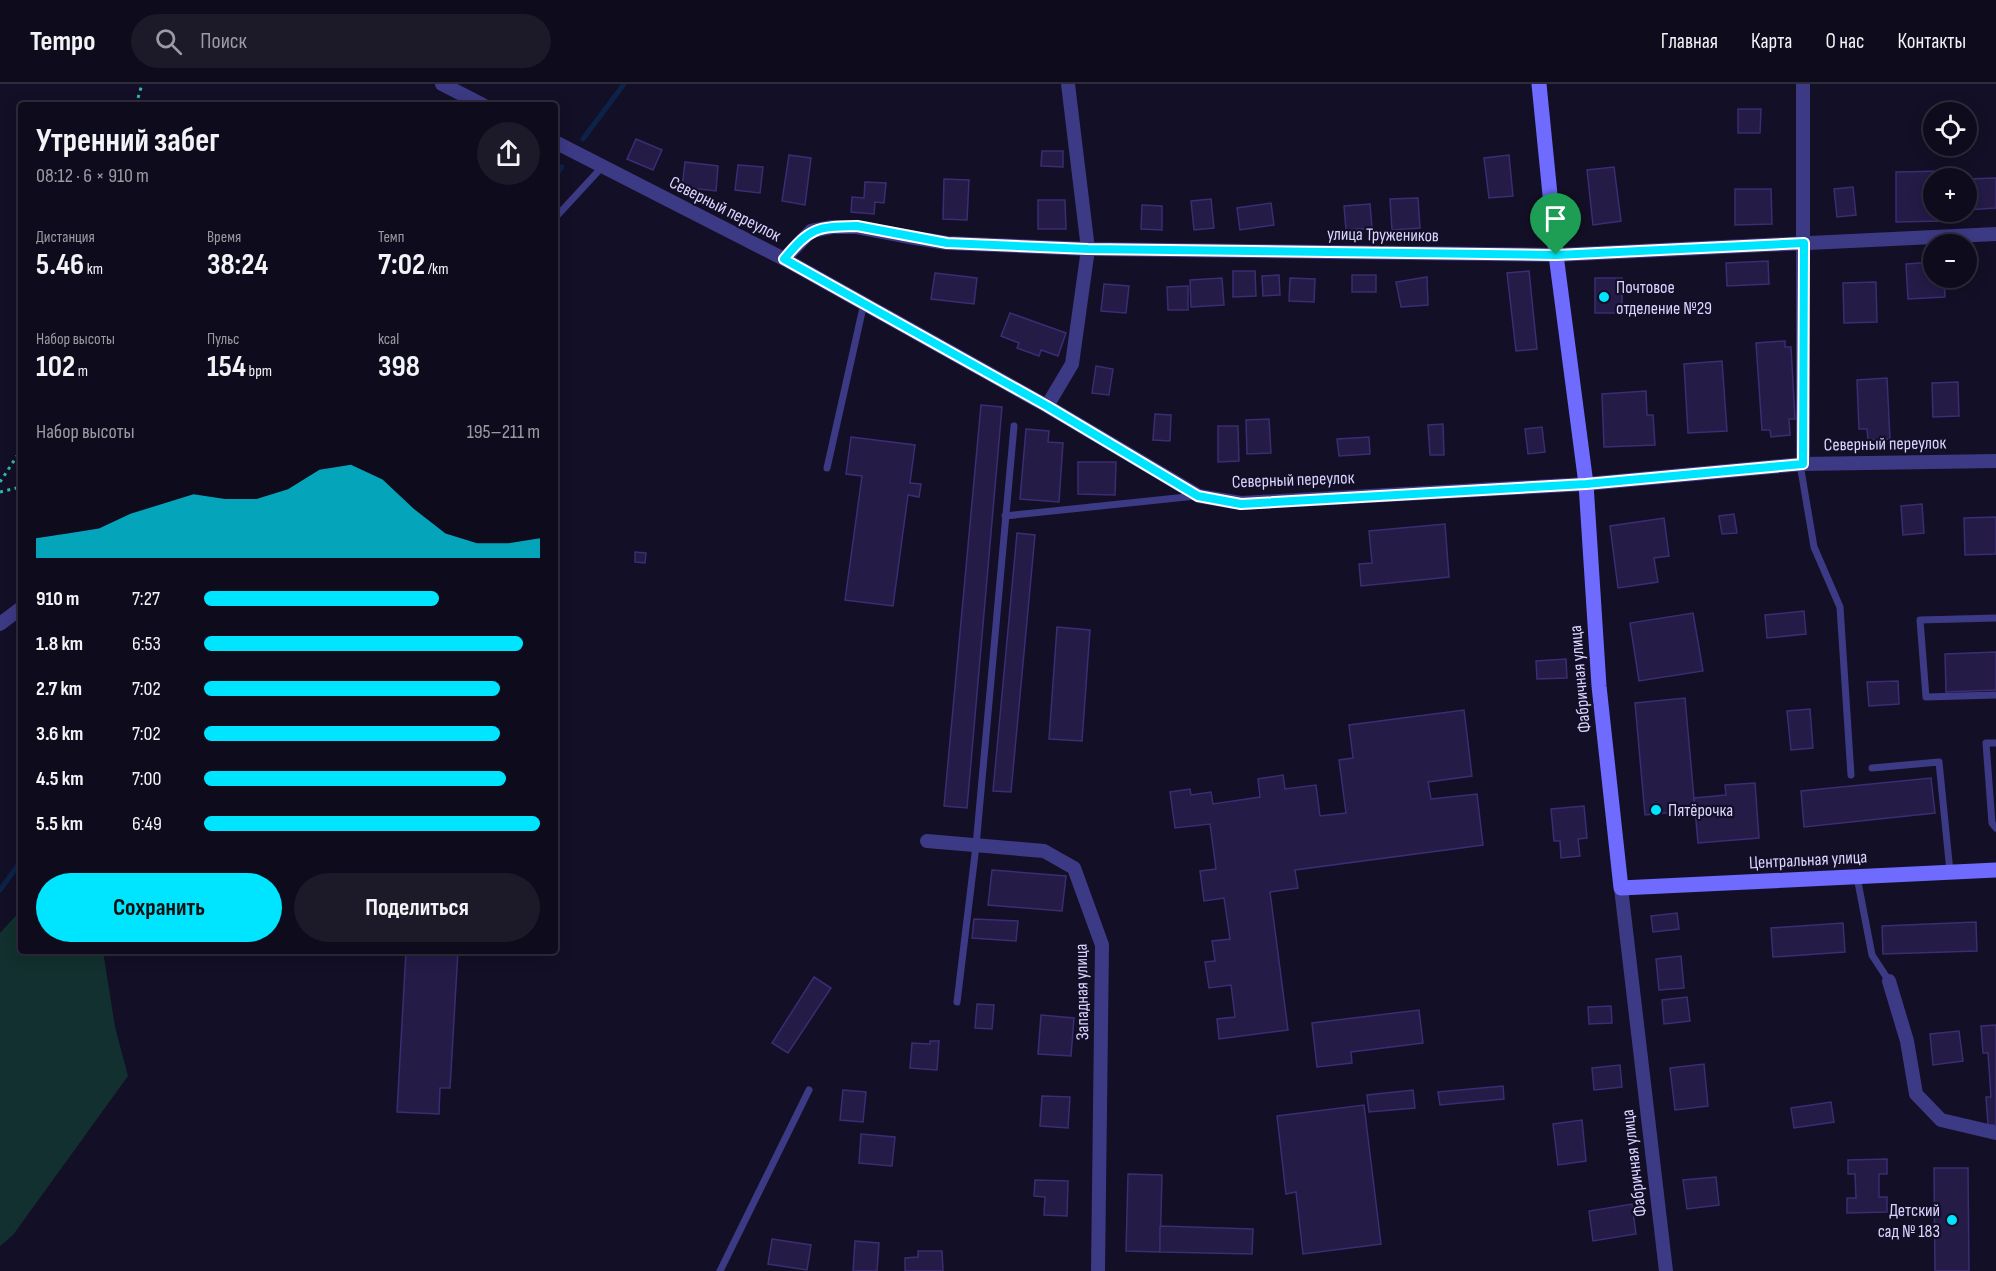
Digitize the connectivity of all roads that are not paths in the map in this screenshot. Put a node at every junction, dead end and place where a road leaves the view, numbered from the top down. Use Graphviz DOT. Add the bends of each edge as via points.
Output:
graph roads {
  1 [pos="442,84"];
  2 [pos="1068,84"];
  3 [pos="1539,84"];
  4 [pos="1803,84"];
  5 [pos="477,102"];
  6 [pos="558,144"];
  7 [pos="603,166"];
  8 [pos="558,215"];
  9 [pos="1996,234"];
  10 [pos="1804,243"];
  11 [pos="1088,249"];
  12 [pos="1556,255"];
  13 [pos="784,259"];
  14 [pos="864,303"];
  15 [pos="1047,406"];
  16 [pos="1014,426"];
  17 [pos="1996,461"];
  18 [pos="1802,464"];
  19 [pos="827,468"];
  20 [pos="1586,484"];
  21 [pos="1198,496"];
  22 [pos="1005,516"];
  23 [pos="18,610"];
  24 [pos="1996,618"];
  25 [pos="0,624"];
  26 [pos="1996,695"];
  27 [pos="1996,743"];
  28 [pos="1872,768"];
  29 [pos="1851,775"];
  30 [pos="1995,824"];
  31 [pos="927,841"];
  32 [pos="976,846"];
  33 [pos="1996,870"];
  34 [pos="1950,872"];
  35 [pos="1857,877"];
  36 [pos="1621,888"];
  37 [pos="1889,981"];
  38 [pos="957,1002"];
  39 [pos="809,1090"];
  40 [pos="1996,1133"];
  41 [pos="720,1271"];
  42 [pos="1098,1271"];
  43 [pos="1666,1271"];
  1 -- 5 [label="street"];
  2 -- 11 [label="street"];
  3 -- 12 [label="street, Фабричная улица"];
  4 -- 10 [label="street"];
  6 -- 7 [label="street, Северный переулок"];
  7 -- 8 [label="lane"];
  7 -- 13 [label="street, Северный переулок"];
  9 -- 10 [label="street, улица Тружеников"];
  10 -- 12 [label="street, улица Тружеников"];
  10 -- 18 [label="street"];
  11 -- 12 [label="street, улица Тружеников"];
  11 -- 13 [label="street, улица Тружеников" via="947,243 857,226 810,231"];
  11 -- 15 [label="street" via="1072,364"];
  12 -- 20 [label="street, Фабричная улица"];
  13 -- 14 [label="street, Северный переулок"];
  14 -- 15 [label="street, Северный переулок"];
  14 -- 19 [label="lane"];
  15 -- 21 [label="street, Северный переулок"];
  16 -- 22 [label="lane"];
  17 -- 18 [label="street, Северный переулок"];
  18 -- 20 [label="street, Северный переулок"];
  18 -- 29 [label="lane" via="1814,547 1840,607"];
  20 -- 21 [label="street, Северный переулок" via="1241,504"];
  20 -- 36 [label="street, Фабричная улица" via="1599,686"];
  21 -- 22 [label="lane"];
  22 -- 32 [label="lane"];
  23 -- 25 [label="street"];
  24 -- 26 [label="lane" via="1920,620 1926,697"];
  27 -- 30 [label="lane" via="1986,743"];
  28 -- 34 [label="lane" via="1939,762"];
  31 -- 32 [label="street, Западная улица"];
  32 -- 38 [label="lane"];
  32 -- 42 [label="street, Западная улица" via="1044,851 1074,868 1102,945"];
  33 -- 34 [label="street, Центральная улица"];
  34 -- 35 [label="street, Центральная улица"];
  35 -- 36 [label="street, Центральная улица"];
  35 -- 37 [label="lane" via="1872,955"];
  36 -- 43 [label="street, Фабричная улица"];
  37 -- 40 [label="street" via="1907,1041 1916,1094 1941,1120"];
  39 -- 41 [label="lane"];
}
